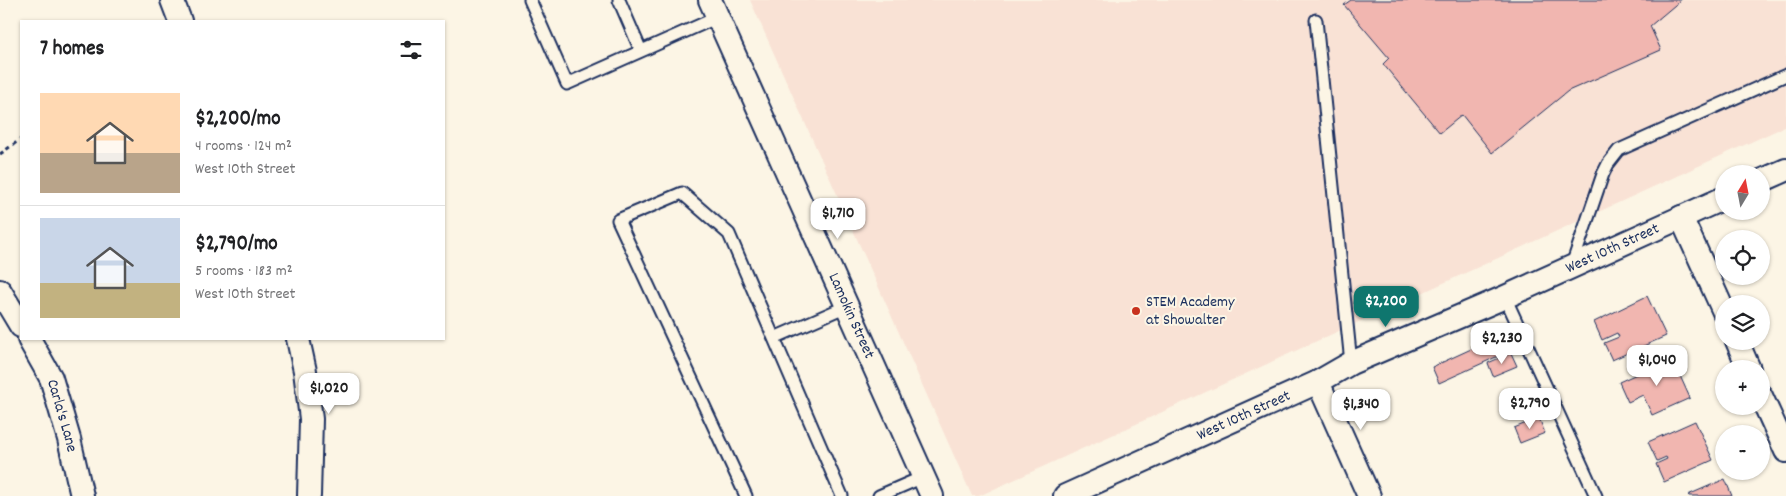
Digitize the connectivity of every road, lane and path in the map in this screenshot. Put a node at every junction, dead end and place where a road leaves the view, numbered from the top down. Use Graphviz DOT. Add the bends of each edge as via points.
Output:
graph roads {
  1 [pos="172,0"];
  2 [pos="530,0"];
  3 [pos="619,0"];
  4 [pos="714,9"];
  5 [pos="180,20"];
  6 [pos="1316,20"];
  7 [pos="641,51"];
  8 [pos="1786,75"];
  9 [pos="20,140"];
  10 [pos="0,154"];
  11 [pos="1786,170"];
  12 [pos="1770,177"];
  13 [pos="1715,202"];
  14 [pos="1681,217"];
  15 [pos="1571,267"];
  16 [pos="0,292"];
  17 [pos="1716,295"];
  18 [pos="1505,297"];
  19 [pos="847,306"];
  20 [pos="20,324"];
  21 [pos="774,338"];
  22 [pos="30,340"];
  23 [pos="298,340"];
  24 [pos="1351,363"];
  25 [pos="1318,382"];
  26 [pos="1770,415"];
  27 [pos="1786,451"];
  28 [pos="928,486"];
  29 [pos="82,496"];
  30 [pos="309,496"];
  31 [pos="746,496"];
  32 [pos="842,496"];
  33 [pos="879,496"];
  34 [pos="1065,496"];
  35 [pos="1369,496"];
  36 [pos="1596,496"];
  1 -- 5 [label="street"];
  2 -- 7 [label="lane" via="567,84"];
  3 -- 7 [label="lane"];
  4 -- 7 [label="lane"];
  4 -- 19 [label="street, Lamokin Street"];
  6 -- 24 [label="lane"];
  8 -- 15 [label="lane" via="1619,150 1603,174"];
  9 -- 10 [label="path"];
  11 -- 12 [label="street"];
  13 -- 14 [label="street, West 10th Street"];
  14 -- 15 [label="street, West 10th Street"];
  14 -- 17 [label="street"];
  15 -- 18 [label="street, West 10th Street"];
  16 -- 20 [label="street"];
  18 -- 24 [label="street, West 10th Street"];
  18 -- 36 [label="lane"];
  19 -- 21 [label="lane"];
  19 -- 28 [label="street, Lamokin Street"];
  21 -- 31 [label="lane" via="729,234 682,192 618,220"];
  21 -- 32 [label="lane"];
  22 -- 29 [label="street, Carla's Lane" via="51,378"];
  23 -- 30 [label="street" via="311,419"];
  24 -- 25 [label="street, West 10th Street"];
  25 -- 34 [label="street, West 10th Street"];
  25 -- 35 [label="street"];
  26 -- 27 [label="street"];
  28 -- 33 [label="lane"];
}
